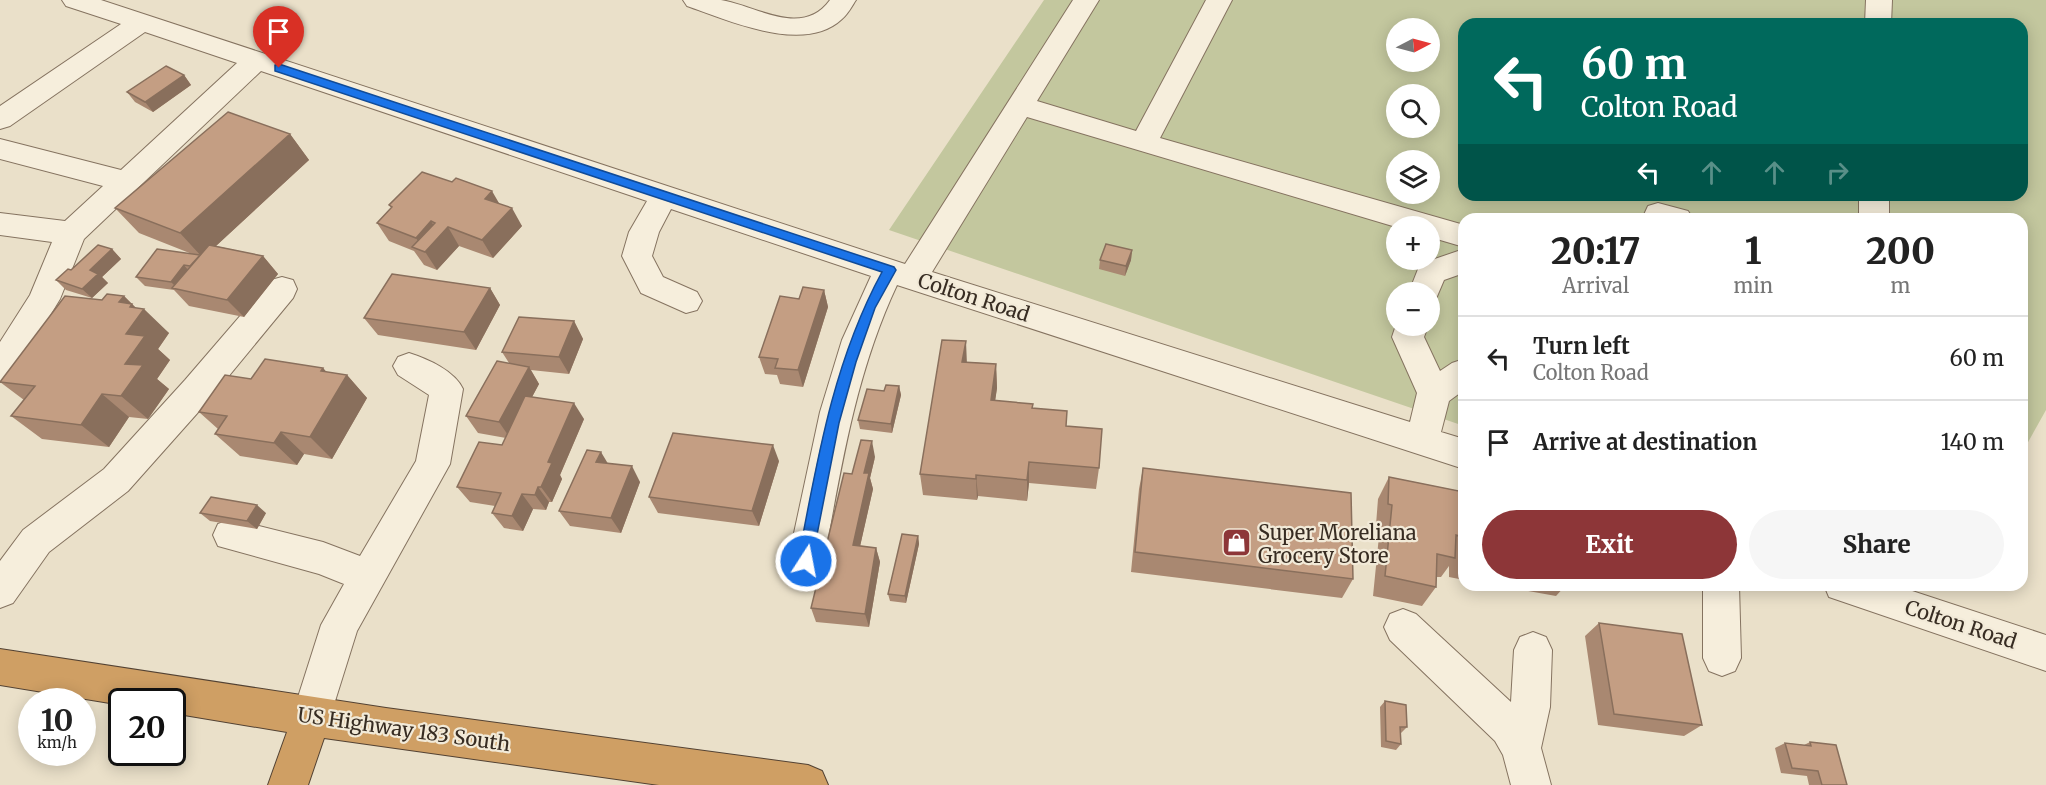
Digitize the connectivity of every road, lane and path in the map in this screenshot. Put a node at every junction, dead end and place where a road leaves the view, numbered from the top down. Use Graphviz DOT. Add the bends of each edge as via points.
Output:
graph roads {
  1 [pos="75,0"];
  2 [pos="696,0"];
  3 [pos="843,0"];
  4 [pos="1086,0"];
  5 [pos="1219,0"];
  6 [pos="1879,0"];
  7 [pos="1878,18"];
  8 [pos="142,22"];
  9 [pos="256,60"];
  10 [pos="1019,105"];
  11 [pos="0,118"];
  12 [pos="1143,143"];
  13 [pos="0,149"];
  14 [pos="127,182"];
  15 [pos="664,195"];
  16 [pos="0,224"];
  17 [pos="71,233"];
  18 [pos="1458,234"];
  19 [pos="1458,263"];
  20 [pos="900,274"];
  21 [pos="1428,282"];
  22 [pos="282,289"];
  23 [pos="686,301"];
  24 [pos="1408,336"];
  25 [pos="409,366"];
  26 [pos="0,369"];
  27 [pos="1458,376"];
  28 [pos="1434,393"];
  29 [pos="1422,440"];
  30 [pos="1458,452"];
  31 [pos="231,535"];
  32 [pos="806,561"];
  33 [pos="368,576"];
  34 [pos="0,591"];
  35 [pos="1721,591"];
  36 [pos="1860,591"];
  37 [pos="1403,627"];
  38 [pos="1533,650"];
  39 [pos="2046,653"];
  40 [pos="1722,658"];
  41 [pos="0,668"];
  42 [pos="312,716"];
  43 [pos="1521,748"];
  44 [pos="288,785"];
  45 [pos="808,785"];
  46 [pos="1531,785"];
  1 -- 8 [label="street, Colton Road"];
  2 -- 3 [label="street" via="782,27 807,26 831,15"];
  4 -- 10 [label="street"];
  5 -- 12 [label="street"];
  6 -- 7 [label="street"];
  8 -- 9 [label="street, Colton Road"];
  8 -- 11 [label="street"];
  9 -- 14 [label="street"];
  9 -- 15 [label="street, Colton Road"];
  10 -- 12 [label="street"];
  10 -- 20 [label="street"];
  12 -- 18 [label="street"];
  13 -- 14 [label="street"];
  14 -- 17 [label="street"];
  15 -- 20 [label="street, Colton Road"];
  15 -- 23 [label="street" via="636,256 652,285"];
  16 -- 17 [label="street"];
  17 -- 26 [label="street" via="44,299"];
  19 -- 21 [label="street" via="1431,272"];
  20 -- 29 [label="street, Colton Road"];
  20 -- 32 [label="street" via="869,308 840,392"];
  22 -- 34 [label="street" via="116,480 36,541"];
  24 -- 28 [label="street"];
  25 -- 33 [label="street" via="447,389 433,464"];
  27 -- 28 [label="street"];
  28 -- 29 [label="street"];
  29 -- 30 [label="street, Colton Road"];
  31 -- 33 [label="street" via="323,558"];
  33 -- 42 [label="street" via="339,625"];
  35 -- 40 [label="street"];
  36 -- 39 [label="street, Colton Road"];
  37 -- 43 [label="street" via="1509,727"];
  38 -- 43 [label="street" via="1530,707"];
  41 -- 42 [label="highway, US Highway 183 South"];
  42 -- 44 [label="highway"];
  42 -- 45 [label="highway, US Highway 183 South"];
  43 -- 46 [label="street"];
}
